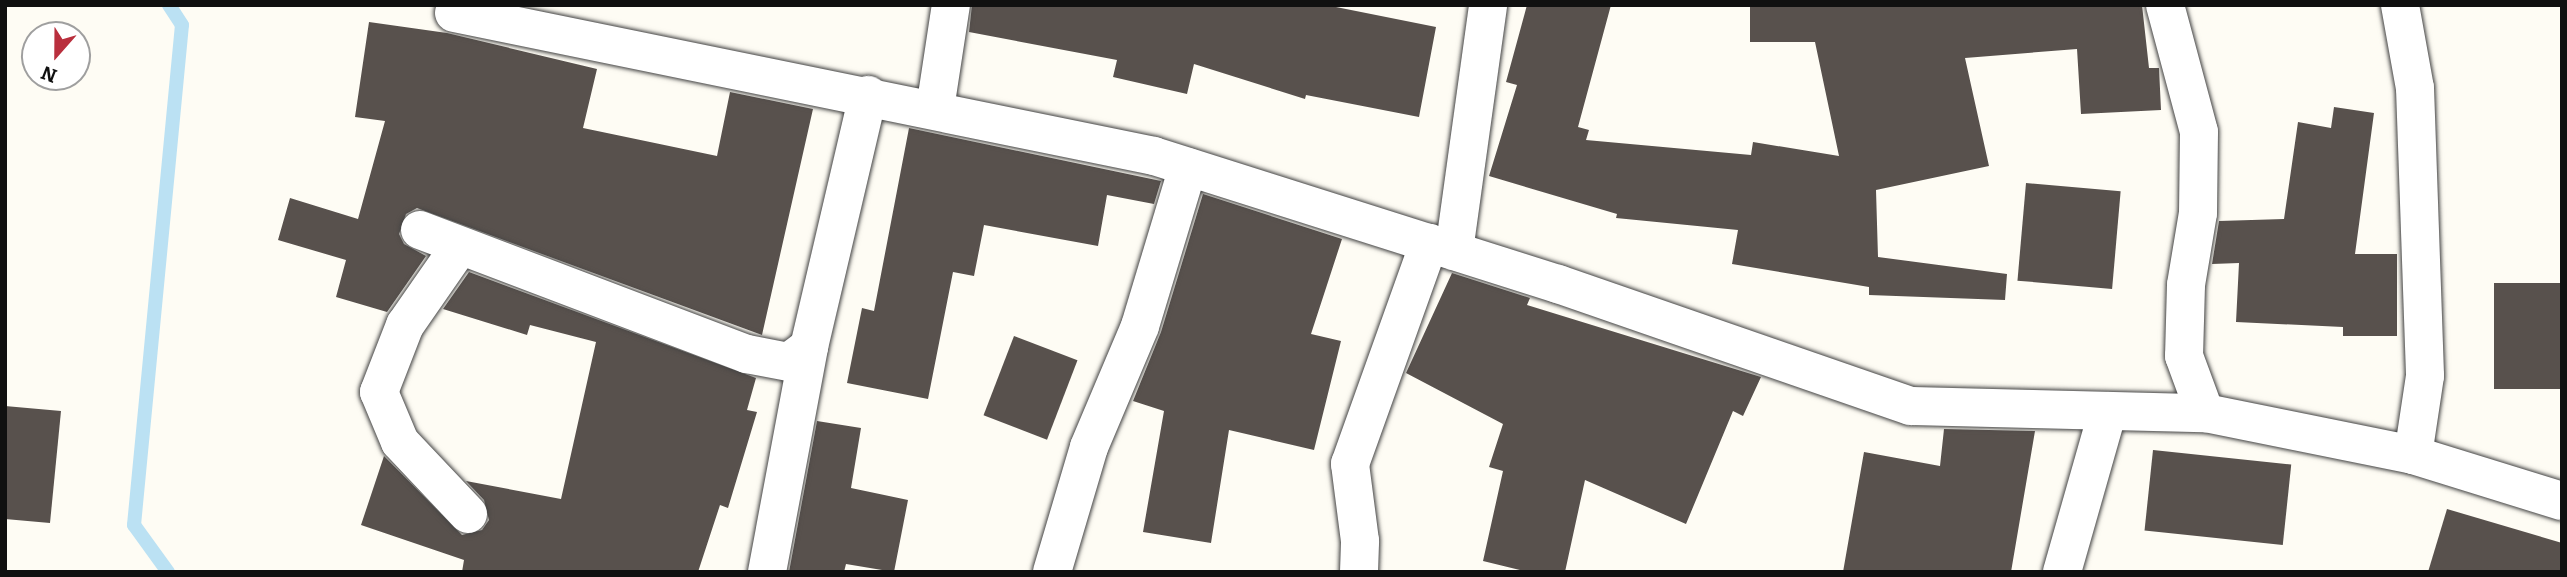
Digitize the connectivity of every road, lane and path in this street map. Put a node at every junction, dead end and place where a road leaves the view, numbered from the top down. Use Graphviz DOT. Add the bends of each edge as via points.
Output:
graph roads {
  1 [pos="951,5"];
  2 [pos="1488,5"];
  3 [pos="2165,5"];
  4 [pos="2400,5"];
  5 [pos="454,13"];
  6 [pos="868,95"];
  7 [pos="935,109"];
  8 [pos="1188,167"];
  9 [pos="419,230"];
  10 [pos="460,246"];
  11 [pos="1441,247"];
  12 [pos="809,347"];
  13 [pos="2108,411"];
  14 [pos="2205,413"];
  15 [pos="2413,455"];
  16 [pos="2562,500"];
  17 [pos="468,514"];
  18 [pos="767,572"];
  19 [pos="1052,572"];
  20 [pos="1359,572"];
  21 [pos="2062,572"];
  1 -- 7 [label="street"];
  2 -- 11 [label="street"];
  3 -- 14 [label="street" via="2199,132 2198,213 2186,285 2184,356"];
  4 -- 15 [label="street" via="2415,88 2425,376"];
  5 -- 6 [label="street"];
  6 -- 7 [label="street"];
  6 -- 12 [label="street"];
  7 -- 8 [label="street"];
  8 -- 11 [label="street"];
  8 -- 19 [label="street" via="1140,326 1089,447"];
  9 -- 10 [label="street"];
  10 -- 12 [label="street" via="747,354 789,362"];
  10 -- 17 [label="street" via="405,325 379,392 400,442"];
  11 -- 13 [label="street" via="1911,406"];
  11 -- 20 [label="street" via="1350,464 1360,541"];
  12 -- 18 [label="street"];
  13 -- 14 [label="street"];
  13 -- 21 [label="street"];
  14 -- 15 [label="street"];
  15 -- 16 [label="street"];
}
